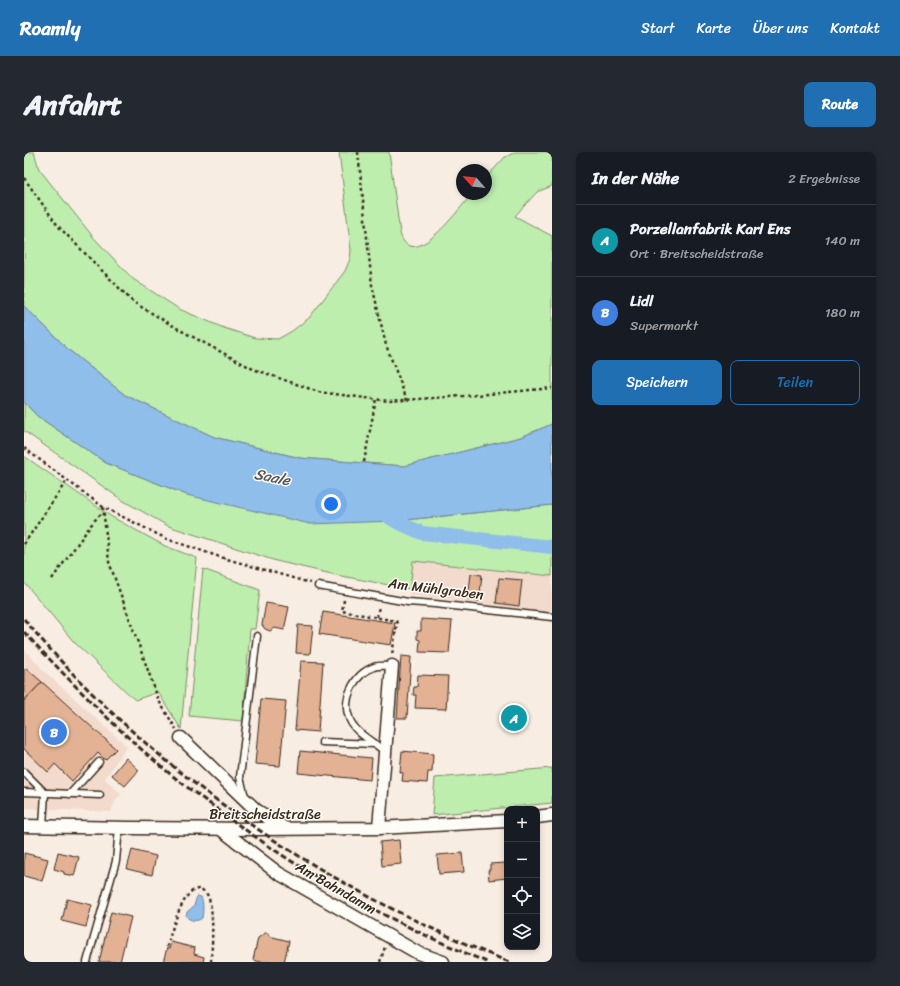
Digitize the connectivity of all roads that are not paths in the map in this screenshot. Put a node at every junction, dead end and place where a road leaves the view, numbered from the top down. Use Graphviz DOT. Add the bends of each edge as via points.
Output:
graph roads {
  1 [pos="318,586"];
  2 [pos="552,618"];
  3 [pos="257,636"];
  4 [pos="392,666"];
  5 [pos="181,738"];
  6 [pos="322,742"];
  7 [pos="375,744"];
  8 [pos="386,752"];
  9 [pos="99,762"];
  10 [pos="24,772"];
  11 [pos="24,792"];
  12 [pos="45,793"];
  13 [pos="70,794"];
  14 [pos="100,795"];
  15 [pos="245,800"];
  16 [pos="552,815"];
  17 [pos="540,817"];
  18 [pos="504,820"];
  19 [pos="24,826"];
  20 [pos="43,826"];
  21 [pos="120,828"];
  22 [pos="284,828"];
  23 [pos="379,828"];
  24 [pos="222,830"];
  25 [pos="88,962"];
  26 [pos="443,962"];
  1 -- 2 [label="lane, Am Mühlgraben" via="408,602"];
  3 -- 15 [label="lane" via="240,777"];
  4 -- 7 [label="lane" via="375,666 361,675 352,685 348,697 350,721"];
  4 -- 8 [label="street"];
  5 -- 15 [label="street"];
  6 -- 7 [label="lane"];
  7 -- 8 [label="lane"];
  8 -- 23 [label="street"];
  9 -- 13 [label="lane"];
  10 -- 12 [label="lane"];
  11 -- 12 [label="lane"];
  12 -- 13 [label="lane"];
  12 -- 20 [label="lane"];
  13 -- 14 [label="lane"];
  15 -- 22 [label="street"];
  16 -- 17 [label="street"];
  18 -- 23 [label="street, Breitscheidstraße"];
  19 -- 20 [label="street, Breitscheidstraße"];
  20 -- 21 [label="street, Breitscheidstraße"];
  21 -- 24 [label="street, Breitscheidstraße"];
  21 -- 25 [label="lane" via="116,861"];
  22 -- 23 [label="street, Breitscheidstraße"];
  22 -- 24 [label="street, Breitscheidstraße"];
  24 -- 26 [label="street, Am Bahndamm" via="278,872 418,953"];
}
